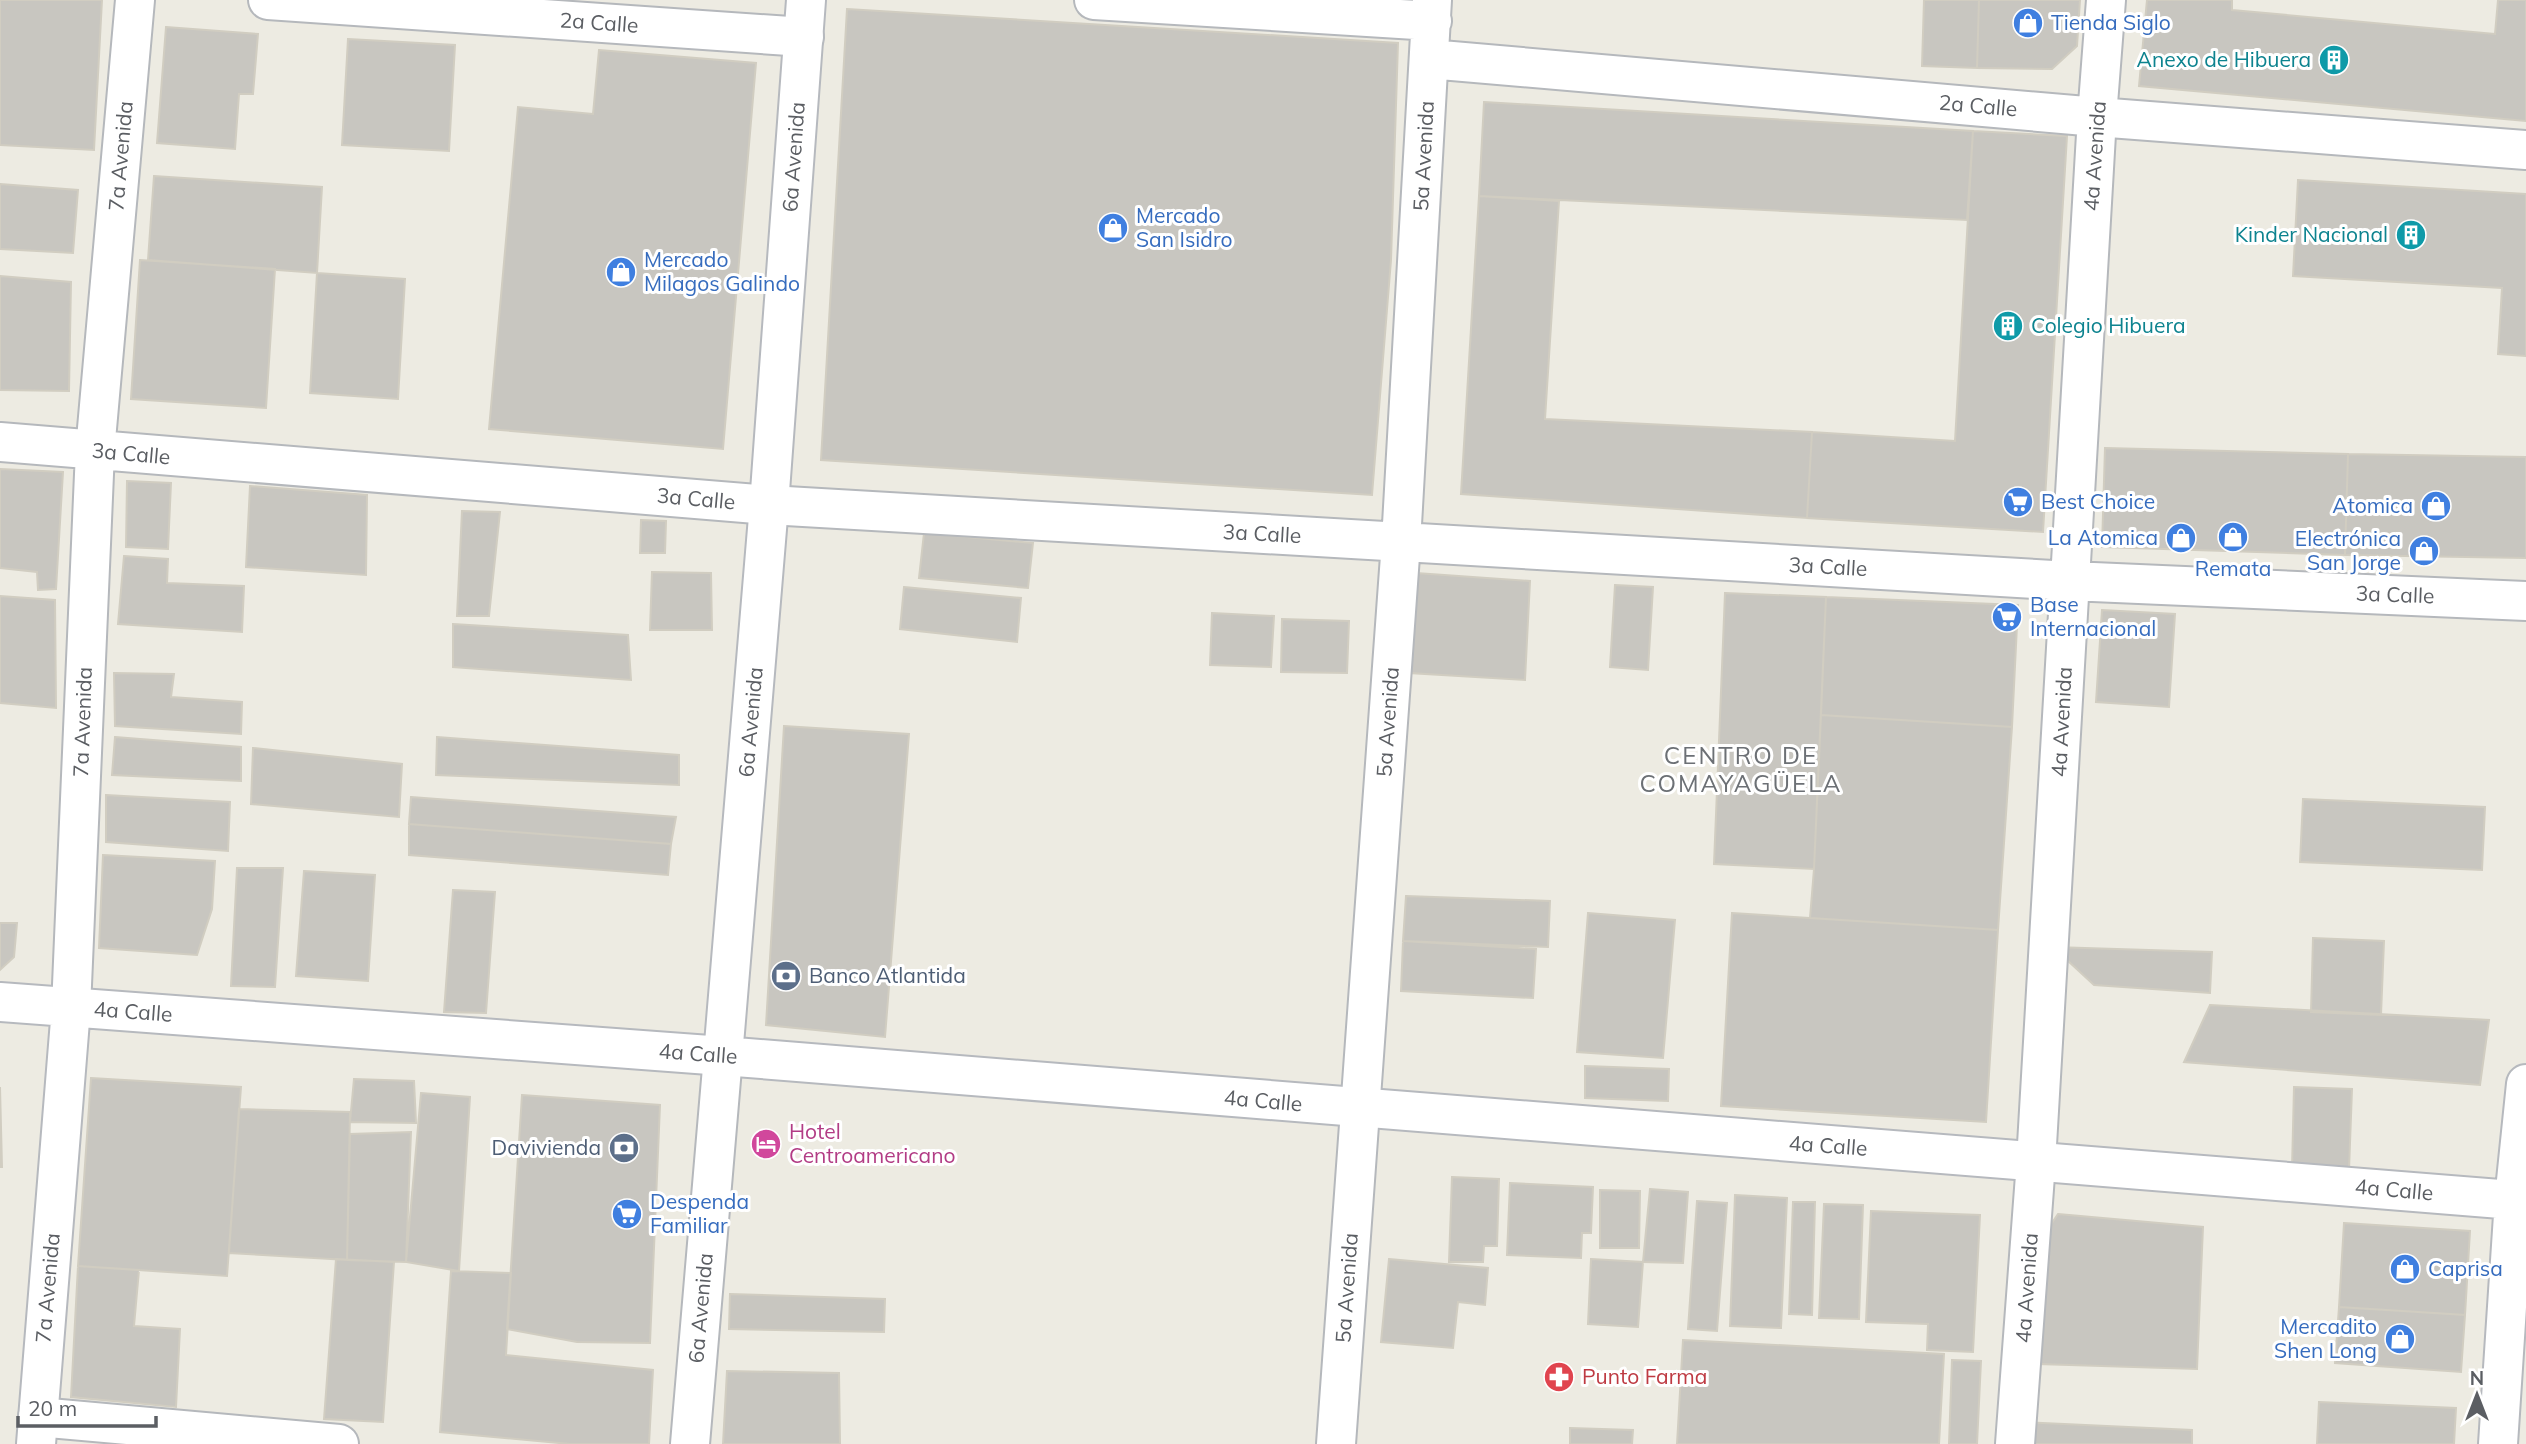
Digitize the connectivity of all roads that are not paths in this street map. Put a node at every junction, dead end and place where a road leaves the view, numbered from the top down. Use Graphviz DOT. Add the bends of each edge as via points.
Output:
graph roads {
  1 [pos="135,0"];
  2 [pos="268,0"];
  3 [pos="1094,0"];
  4 [pos="2106,0"];
  5 [pos="1432,11"];
  6 [pos="805,18"];
  7 [pos="1430,60"];
  8 [pos="2097,117"];
  9 [pos="2526,149"];
  10 [pos="0,442"];
  11 [pos="95,451"];
  12 [pos="769,505"];
  13 [pos="1401,542"];
  14 [pos="2070,581"];
  15 [pos="2526,601"];
  16 [pos="0,1002"];
  17 [pos="71,1007"];
  18 [pos="723,1056"];
  19 [pos="2526,1084"];
  20 [pos="1359,1109"];
  21 [pos="2036,1162"];
  22 [pos="2520,1201"];
  23 [pos="37,1430"];
  24 [pos="339,1444"];
  25 [pos="690,1444"];
  26 [pos="1336,1444"];
  27 [pos="2015,1444"];
  28 [pos="2498,1444"];
  1 -- 11 [label="street, 7a Avenida"];
  2 -- 6 [label="street, 2a Calle"];
  3 -- 5 [label="street"];
  4 -- 8 [label="street, 4a Avenida"];
  5 -- 7 [label="street, 5a Avenida"];
  6 -- 12 [label="street, 6a Avenida"];
  7 -- 8 [label="street, 2a Calle"];
  7 -- 13 [label="street, 5a Avenida"];
  8 -- 9 [label="street, 2a Calle"];
  8 -- 14 [label="street, 4a Avenida"];
  10 -- 11 [label="street, 3a Calle"];
  11 -- 12 [label="street, 3a Calle"];
  11 -- 17 [label="street, 7a Avenida"];
  12 -- 13 [label="street, 3a Calle"];
  12 -- 18 [label="street, 6a Avenida"];
  13 -- 14 [label="street, 3a Calle"];
  13 -- 20 [label="street, 5a Avenida"];
  14 -- 15 [label="street, 3a Calle"];
  14 -- 21 [label="street, 4a Avenida"];
  16 -- 17 [label="street, 4a Calle"];
  17 -- 18 [label="street, 4a Calle"];
  17 -- 23 [label="street, 7a Avenida"];
  18 -- 20 [label="street, 4a Calle"];
  18 -- 25 [label="street, 6a Avenida"];
  19 -- 22 [label="street"];
  20 -- 21 [label="street, 4a Calle"];
  20 -- 26 [label="street, 5a Avenida"];
  21 -- 22 [label="street, 4a Calle"];
  21 -- 27 [label="street, 4a Avenida"];
  22 -- 28 [label="street"];
  23 -- 24 [label="street"];
}
